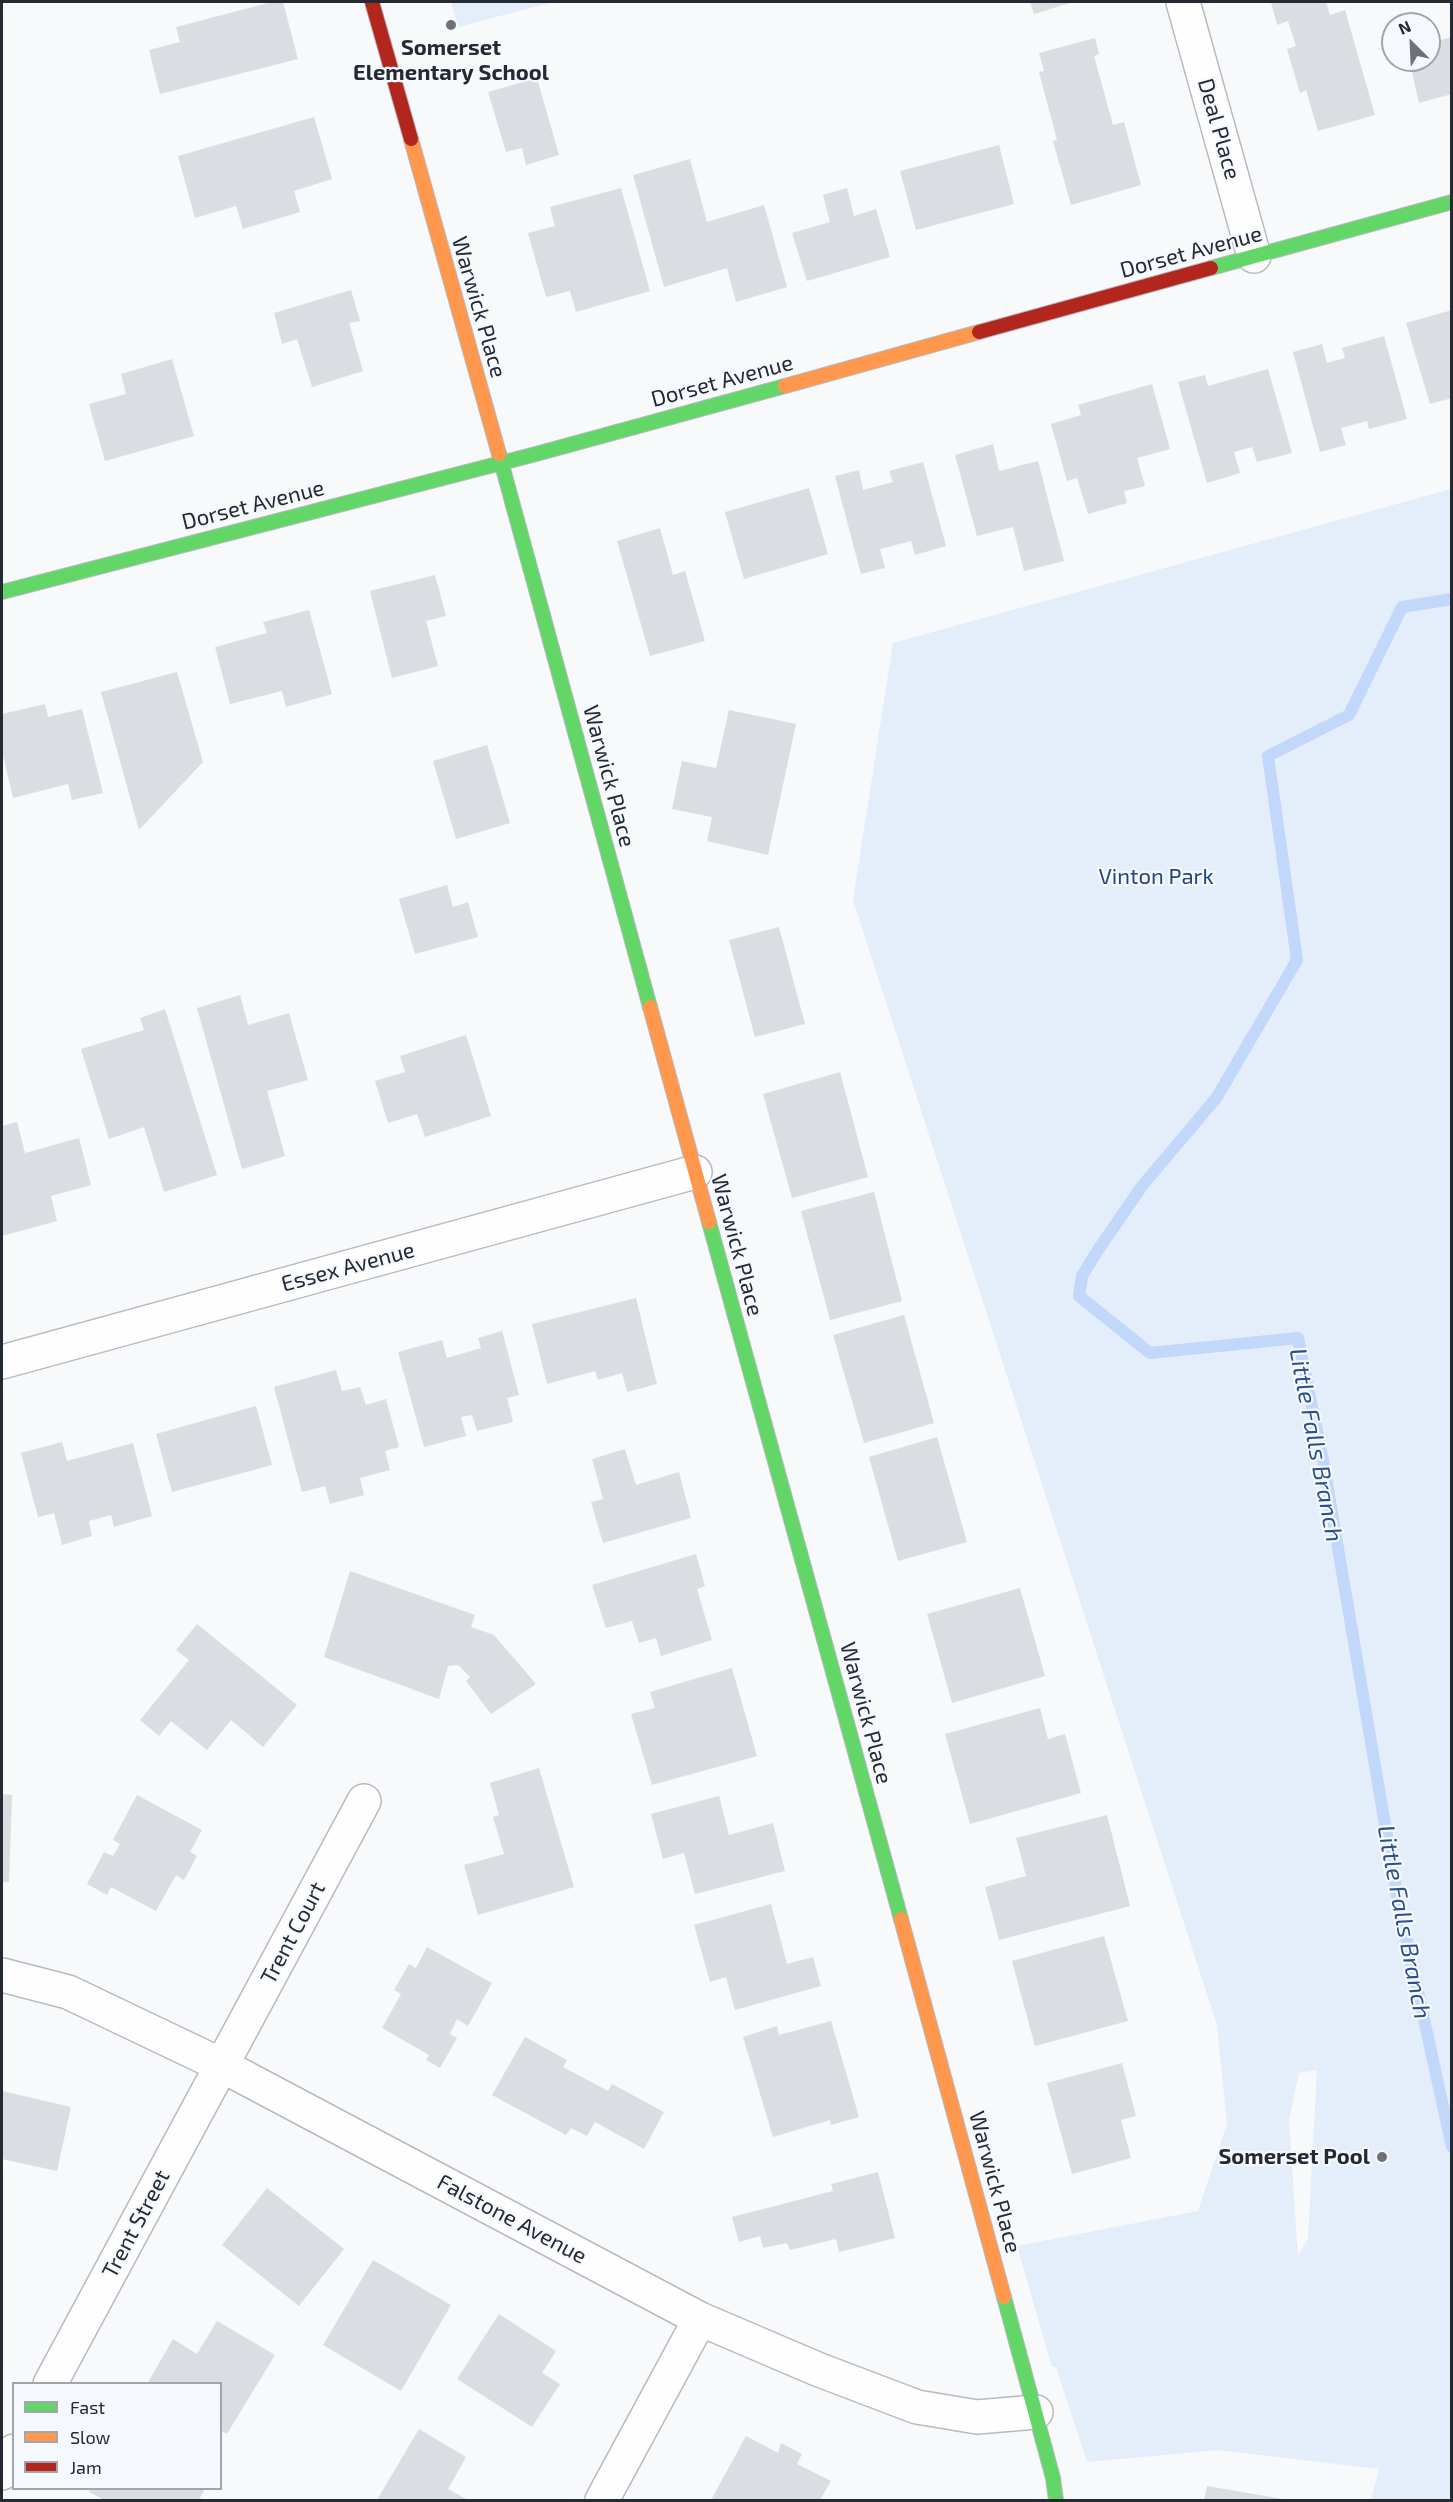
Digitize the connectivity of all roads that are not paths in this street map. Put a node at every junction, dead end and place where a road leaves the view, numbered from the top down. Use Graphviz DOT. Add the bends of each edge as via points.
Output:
graph roads {
  1 [pos="372,2"];
  2 [pos="1184,2"];
  3 [pos="1452,202"];
  4 [pos="1254,256"];
  5 [pos="500,462"];
  6 [pos="2,592"];
  7 [pos="695,1172"];
  8 [pos="2,1362"];
  9 [pos="364,1801"];
  10 [pos="2,1975"];
  11 [pos="222,2065"];
  12 [pos="700,2319"];
  13 [pos="51,2382"];
  14 [pos="1036,2412"];
  15 [pos="12,2455"];
  16 [pos="2,2474"];
  17 [pos="602,2500"];
  18 [pos="1056,2500"];
  1 -- 5 [label="street, Warwick Place"];
  2 -- 4 [label="street, Deal Place"];
  3 -- 4 [label="street, Dorset Avenue"];
  4 -- 5 [label="street, Dorset Avenue"];
  5 -- 6 [label="street, Dorset Avenue"];
  5 -- 7 [label="street, Warwick Place"];
  7 -- 8 [label="street, Essex Avenue"];
  7 -- 14 [label="street, Warwick Place"];
  9 -- 11 [label="street, Trent Court"];
  10 -- 11 [label="street, Falstone Avenue" via="68,1992"];
  11 -- 12 [label="street, Falstone Avenue"];
  11 -- 13 [label="street, Trent Street"];
  12 -- 14 [label="street, Falstone Avenue" via="917,2407 977,2417"];
  12 -- 17 [label="street"];
  14 -- 18 [label="street, Warwick Place"];
  15 -- 16 [label="street"];
}
